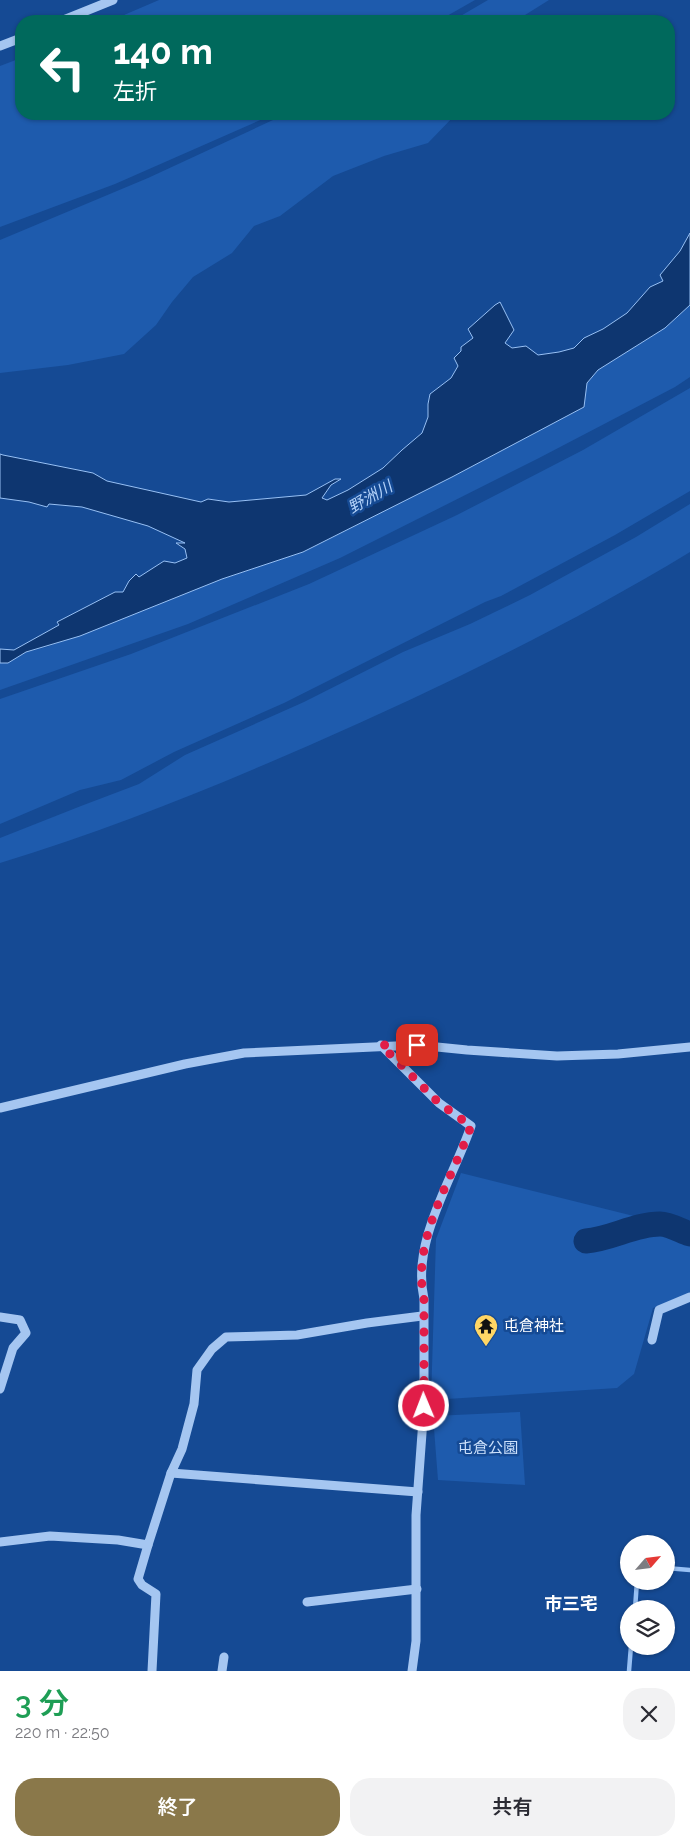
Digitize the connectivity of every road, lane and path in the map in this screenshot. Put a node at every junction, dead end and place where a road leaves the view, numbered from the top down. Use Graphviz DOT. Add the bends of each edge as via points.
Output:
graph roads {
  1 [pos="112,0"];
  2 [pos="76,15"];
  3 [pos="15,40"];
  4 [pos="0,46"];
  5 [pos="381,1045"];
  6 [pos="690,1047"];
  7 [pos="0,1108"];
  8 [pos="690,1297"];
  9 [pos="422,1316"];
  10 [pos="0,1317"];
  11 [pos="652,1340"];
  12 [pos="0,1389"];
  13 [pos="171,1473"];
  14 [pos="418,1492"];
  15 [pos="0,1542"];
  16 [pos="148,1545"];
  17 [pos="416,1589"];
  18 [pos="307,1602"];
  19 [pos="224,1657"];
  20 [pos="152,1671"];
  21 [pos="222,1671"];
  22 [pos="412,1671"];
  1 -- 2 [label="street"];
  3 -- 4 [label="street"];
  5 -- 6 [label="street" via="557,1056"];
  5 -- 7 [label="street" via="244,1053"];
  5 -- 9 [label="street" via="439,1103 471,1126 431,1224 423,1257"];
  8 -- 11 [label="street" via="659,1310"];
  9 -- 13 [label="street" via="297,1335 226,1337 212,1349 197,1370 194,1404 182,1449"];
  9 -- 14 [label="street" via="424,1406"];
  10 -- 12 [label="street" via="20,1320 26,1333 13,1348"];
  13 -- 14 [label="street"];
  13 -- 16 [label="street"];
  14 -- 17 [label="street"];
  15 -- 16 [label="street" via="50,1536"];
  16 -- 20 [label="street" via="138,1579 156,1594"];
  17 -- 18 [label="street"];
  17 -- 22 [label="street" via="416,1641"];
  19 -- 21 [label="street"];
}
